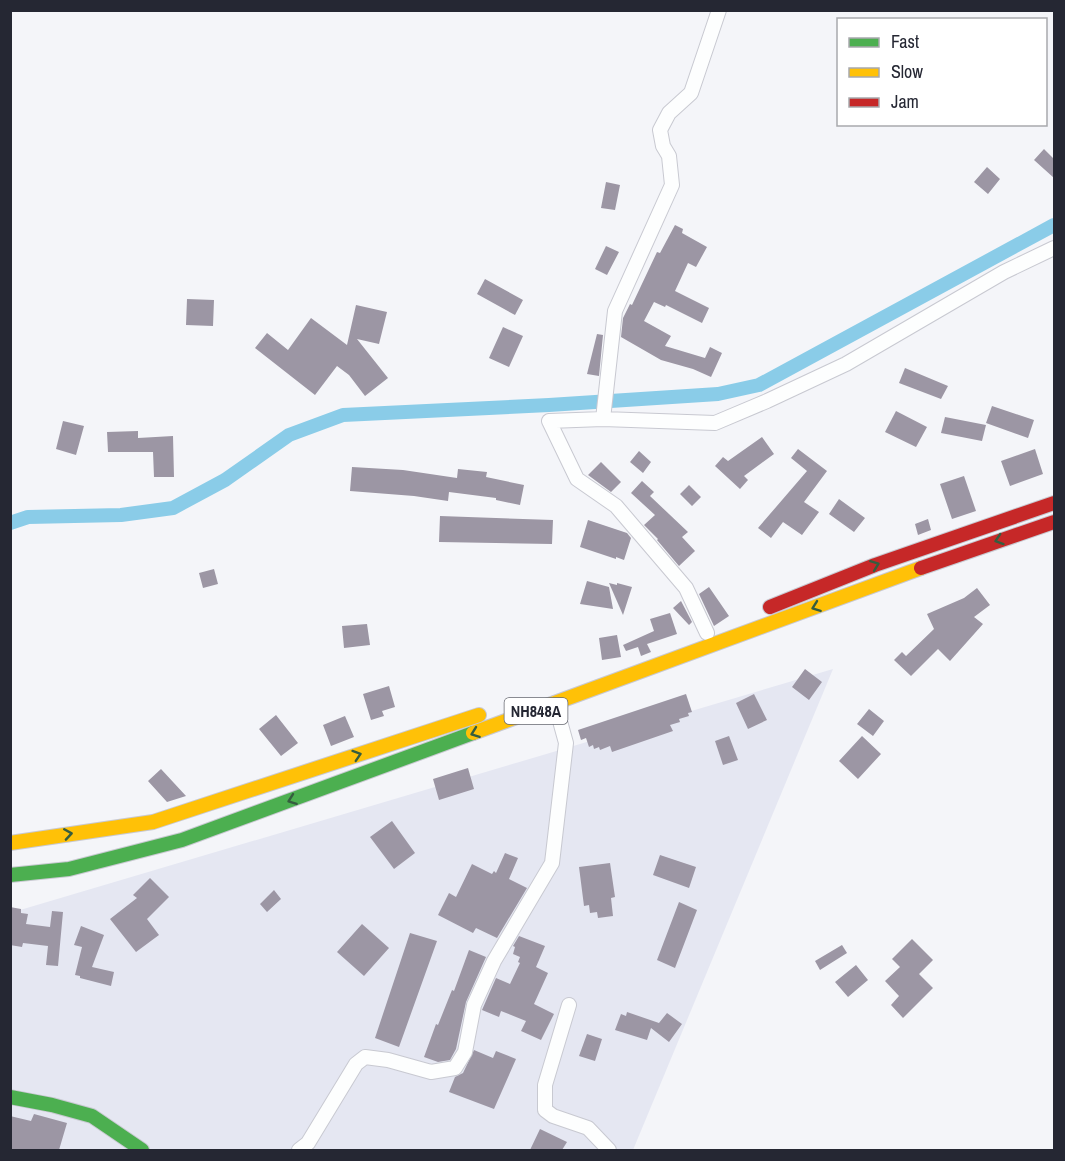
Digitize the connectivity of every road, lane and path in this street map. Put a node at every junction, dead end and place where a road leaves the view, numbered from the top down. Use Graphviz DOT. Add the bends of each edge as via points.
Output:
graph roads {
  1 [pos="719,10"];
  2 [pos="1054,248"];
  3 [pos="603,418"];
  4 [pos="1054,503"];
  5 [pos="1054,522"];
  6 [pos="759,612"];
  7 [pos="728,624"];
  8 [pos="706,633"];
  9 [pos="555,703"];
  10 [pos="513,704"];
  11 [pos="490,711"];
  12 [pos="10,843"];
  13 [pos="10,875"];
  14 [pos="569,1005"];
  15 [pos="10,1097"];
  16 [pos="142,1150"];
  17 [pos="299,1150"];
  18 [pos="609,1150"];
  1 -- 3 [label="street" via="691,93 669,113 660,130 669,156 672,185 615,311"];
  2 -- 3 [label="street" via="1004,272 846,364 715,423"];
  3 -- 8 [label="street" via="549,420 577,479 616,506 687,588"];
  6 -- 4 [label="main road, one-way" via="875,565"];
  5 -- 9 [label="main road, NH848A, one-way"];
  7 -- 8 [label="main road, NH848A"];
  8 -- 10 [label="main road, NH848A"];
  9 -- 13 [label="main road, NH848A, one-way" via="182,840 69,869"];
  9 -- 17 [label="street" via="566,743 552,863 494,961 474,1005 465,1052 455,1068 431,1072 365,1057 356,1064 308,1143"];
  12 -- 11 [label="main road, NH848A, one-way" via="153,822"];
  14 -- 18 [label="street" via="545,1085 545,1110 588,1128"];
  15 -- 16 [label="main road" via="92,1116"];
}
